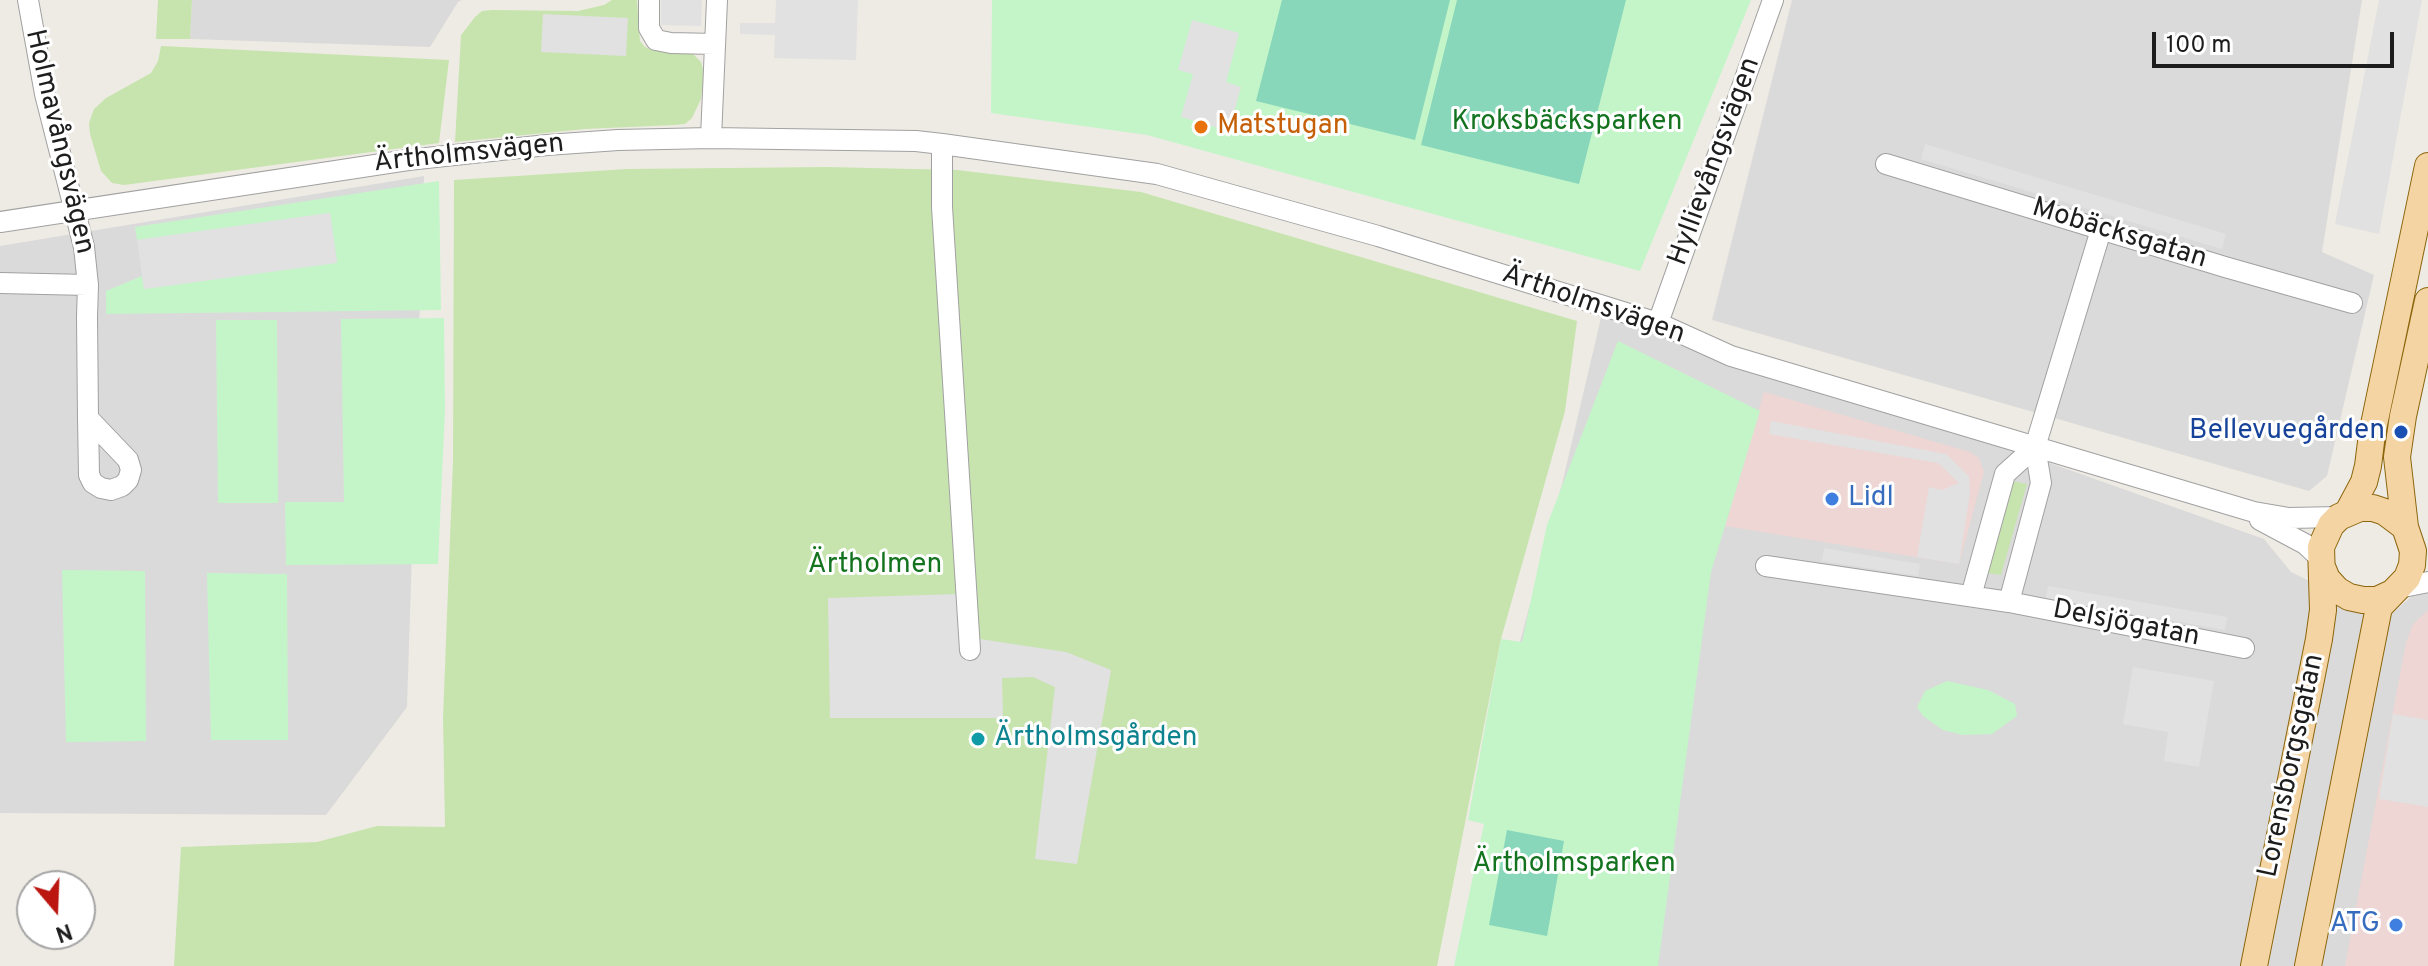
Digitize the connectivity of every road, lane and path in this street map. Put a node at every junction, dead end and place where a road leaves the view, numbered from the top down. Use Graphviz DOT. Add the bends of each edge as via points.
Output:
graph roads {
  1 [pos="28,0"];
  2 [pos="649,0"];
  3 [pos="717,0"];
  4 [pos="1773,0"];
  5 [pos="715,44"];
  6 [pos="711,138"];
  7 [pos="942,144"];
  8 [pos="1886,164"];
  9 [pos="2428,166"];
  10 [pos="74,211"];
  11 [pos="0,222"];
  12 [pos="2101,230"];
  13 [pos="0,283"];
  14 [pos="88,285"];
  15 [pos="2428,301"];
  16 [pos="2352,303"];
  17 [pos="1658,323"];
  18 [pos="88,418"];
  19 [pos="2035,447"];
  20 [pos="2234,506"];
  21 [pos="2344,515"];
  22 [pos="2414,539"];
  23 [pos="2321,562"];
  24 [pos="1766,566"];
  25 [pos="2428,582"];
  26 [pos="2394,591"];
  27 [pos="1971,596"];
  28 [pos="2009,602"];
  29 [pos="2244,648"];
  30 [pos="970,650"];
  31 [pos="2254,966"];
  32 [pos="2308,966"];
  1 -- 10 [label="street, Holmavångsvägen"];
  2 -- 5 [label="street" via="649,28 656,40"];
  3 -- 5 [label="street"];
  4 -- 17 [label="street, Hyllievångsvägen"];
  5 -- 6 [label="street"];
  6 -- 7 [label="street, Ärtholmsvägen"];
  6 -- 10 [label="street, Ärtholmsvägen" via="488,150"];
  7 -- 17 [label="street, Ärtholmsvägen" via="1157,174"];
  7 -- 30 [label="street"];
  8 -- 12 [label="street, Mobäcksgatan"];
  9 -- 21 [label="main road, Lorensborgsgatan" via="2368,466"];
  10 -- 11 [label="street, Ärtholmsvägen"];
  10 -- 14 [label="street, Holmavångsvägen"];
  12 -- 16 [label="street, Mobäcksgatan"];
  12 -- 19 [label="street"];
  13 -- 14 [label="street"];
  14 -- 18 [label="street, Holmavångsvägen"];
  15 -- 22 [label="main road, Lorensborgsgatan" via="2397,457"];
  17 -- 19 [label="street, Ärtholmsvägen" via="1731,356"];
  19 -- 20 [label="street, Ärtholmsvägen"];
  19 -- 27 [label="street" via="2005,474"];
  19 -- 28 [label="street" via="2041,483"];
  20 -- 21 [label="street, Ärtholmsvägen" via="2289,518"];
  20 -- 23 [label="street, Ärtholmsvägen" via="2305,544"];
  21 -- 22 [label="main road" via="2373,508 2385,512"];
  21 -- 23 [label="main road, Lorensborgsgatan" via="2324,535"];
  22 -- 26 [label="main road, Lorensborgsgatan" via="2412,565"];
  23 -- 26 [label="main road" via="2327,579 2349,597 2377,600"];
  23 -- 31 [label="main road, Lorensborgsgatan" via="2319,639"];
  24 -- 27 [label="street, Delsjögatan"];
  25 -- 26 [label="street"];
  26 -- 32 [label="main road, Lorensborgsgatan" via="2379,607 2371,641"];
  27 -- 28 [label="street, Delsjögatan"];
  28 -- 29 [label="street, Delsjögatan"];
}
